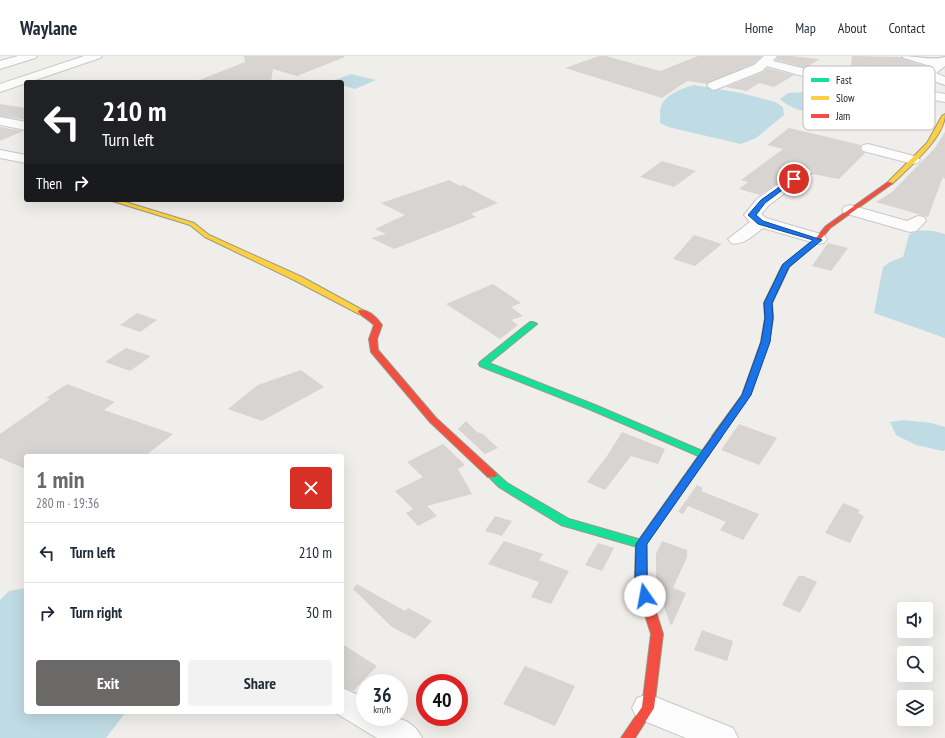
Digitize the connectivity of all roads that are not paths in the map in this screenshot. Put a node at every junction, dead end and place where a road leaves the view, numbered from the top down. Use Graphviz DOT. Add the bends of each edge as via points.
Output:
graph roads {
  1 [pos="31,56"];
  2 [pos="71,56"];
  3 [pos="96,56"];
  4 [pos="910,56"];
  5 [pos="768,59"];
  6 [pos="84,60"];
  7 [pos="941,62"];
  8 [pos="0,65"];
  9 [pos="803,72"];
  10 [pos="935,77"];
  11 [pos="29,80"];
  12 [pos="945,81"];
  13 [pos="23,82"];
  14 [pos="713,86"];
  15 [pos="0,88"];
  16 [pos="935,96"];
  17 [pos="945,98"];
  18 [pos="0,121"];
  19 [pos="943,122"];
  20 [pos="24,126"];
  21 [pos="868,148"];
  22 [pos="0,154"];
  23 [pos="24,159"];
  24 [pos="913,160"];
  25 [pos="804,172"];
  26 [pos="119,202"];
  27 [pos="850,210"];
  28 [pos="918,221"];
  29 [pos="760,222"];
  30 [pos="737,239"];
  31 [pos="818,240"];
  32 [pos="533,324"];
  33 [pos="704,455"];
  34 [pos="641,544"];
  35 [pos="344,702"];
  36 [pos="648,708"];
  37 [pos="356,709"];
  38 [pos="385,726"];
  39 [pos="406,738"];
  40 [pos="628,738"];
  41 [pos="722,738"];
  1 -- 8 [label="street"];
  2 -- 6 [label="street"];
  3 -- 6 [label="street"];
  4 -- 7 [label="street"];
  5 -- 9 [label="street"];
  5 -- 14 [label="street" via="758,68"];
  6 -- 11 [label="street"];
  10 -- 12 [label="street"];
  13 -- 15 [label="street"];
  16 -- 17 [label="street"];
  18 -- 20 [label="street"];
  19 -- 24 [label="street" via="929,144"];
  21 -- 24 [label="street"];
  22 -- 23 [label="street"];
  24 -- 27 [label="street" via="885,188"];
  25 -- 29 [label="street" via="763,202 752,215"];
  26 -- 34 [label="street" via="192,224 207,236 299,279 369,316 378,325 373,339 374,350 433,420 503,485 565,522"];
  27 -- 28 [label="street" via="910,228"];
  27 -- 31 [label="street" via="828,227"];
  29 -- 30 [label="street"];
  29 -- 31 [label="street"];
  31 -- 33 [label="street" via="786,266 768,303 766,342 746,395"];
  32 -- 33 [label="street" via="483,364"];
  33 -- 34 [label="street"];
  34 -- 36 [label="street" via="641,583 657,634"];
  35 -- 37 [label="street"];
  36 -- 40 [label="street"];
  36 -- 41 [label="street"];
  38 -- 39 [label="street"];
}
